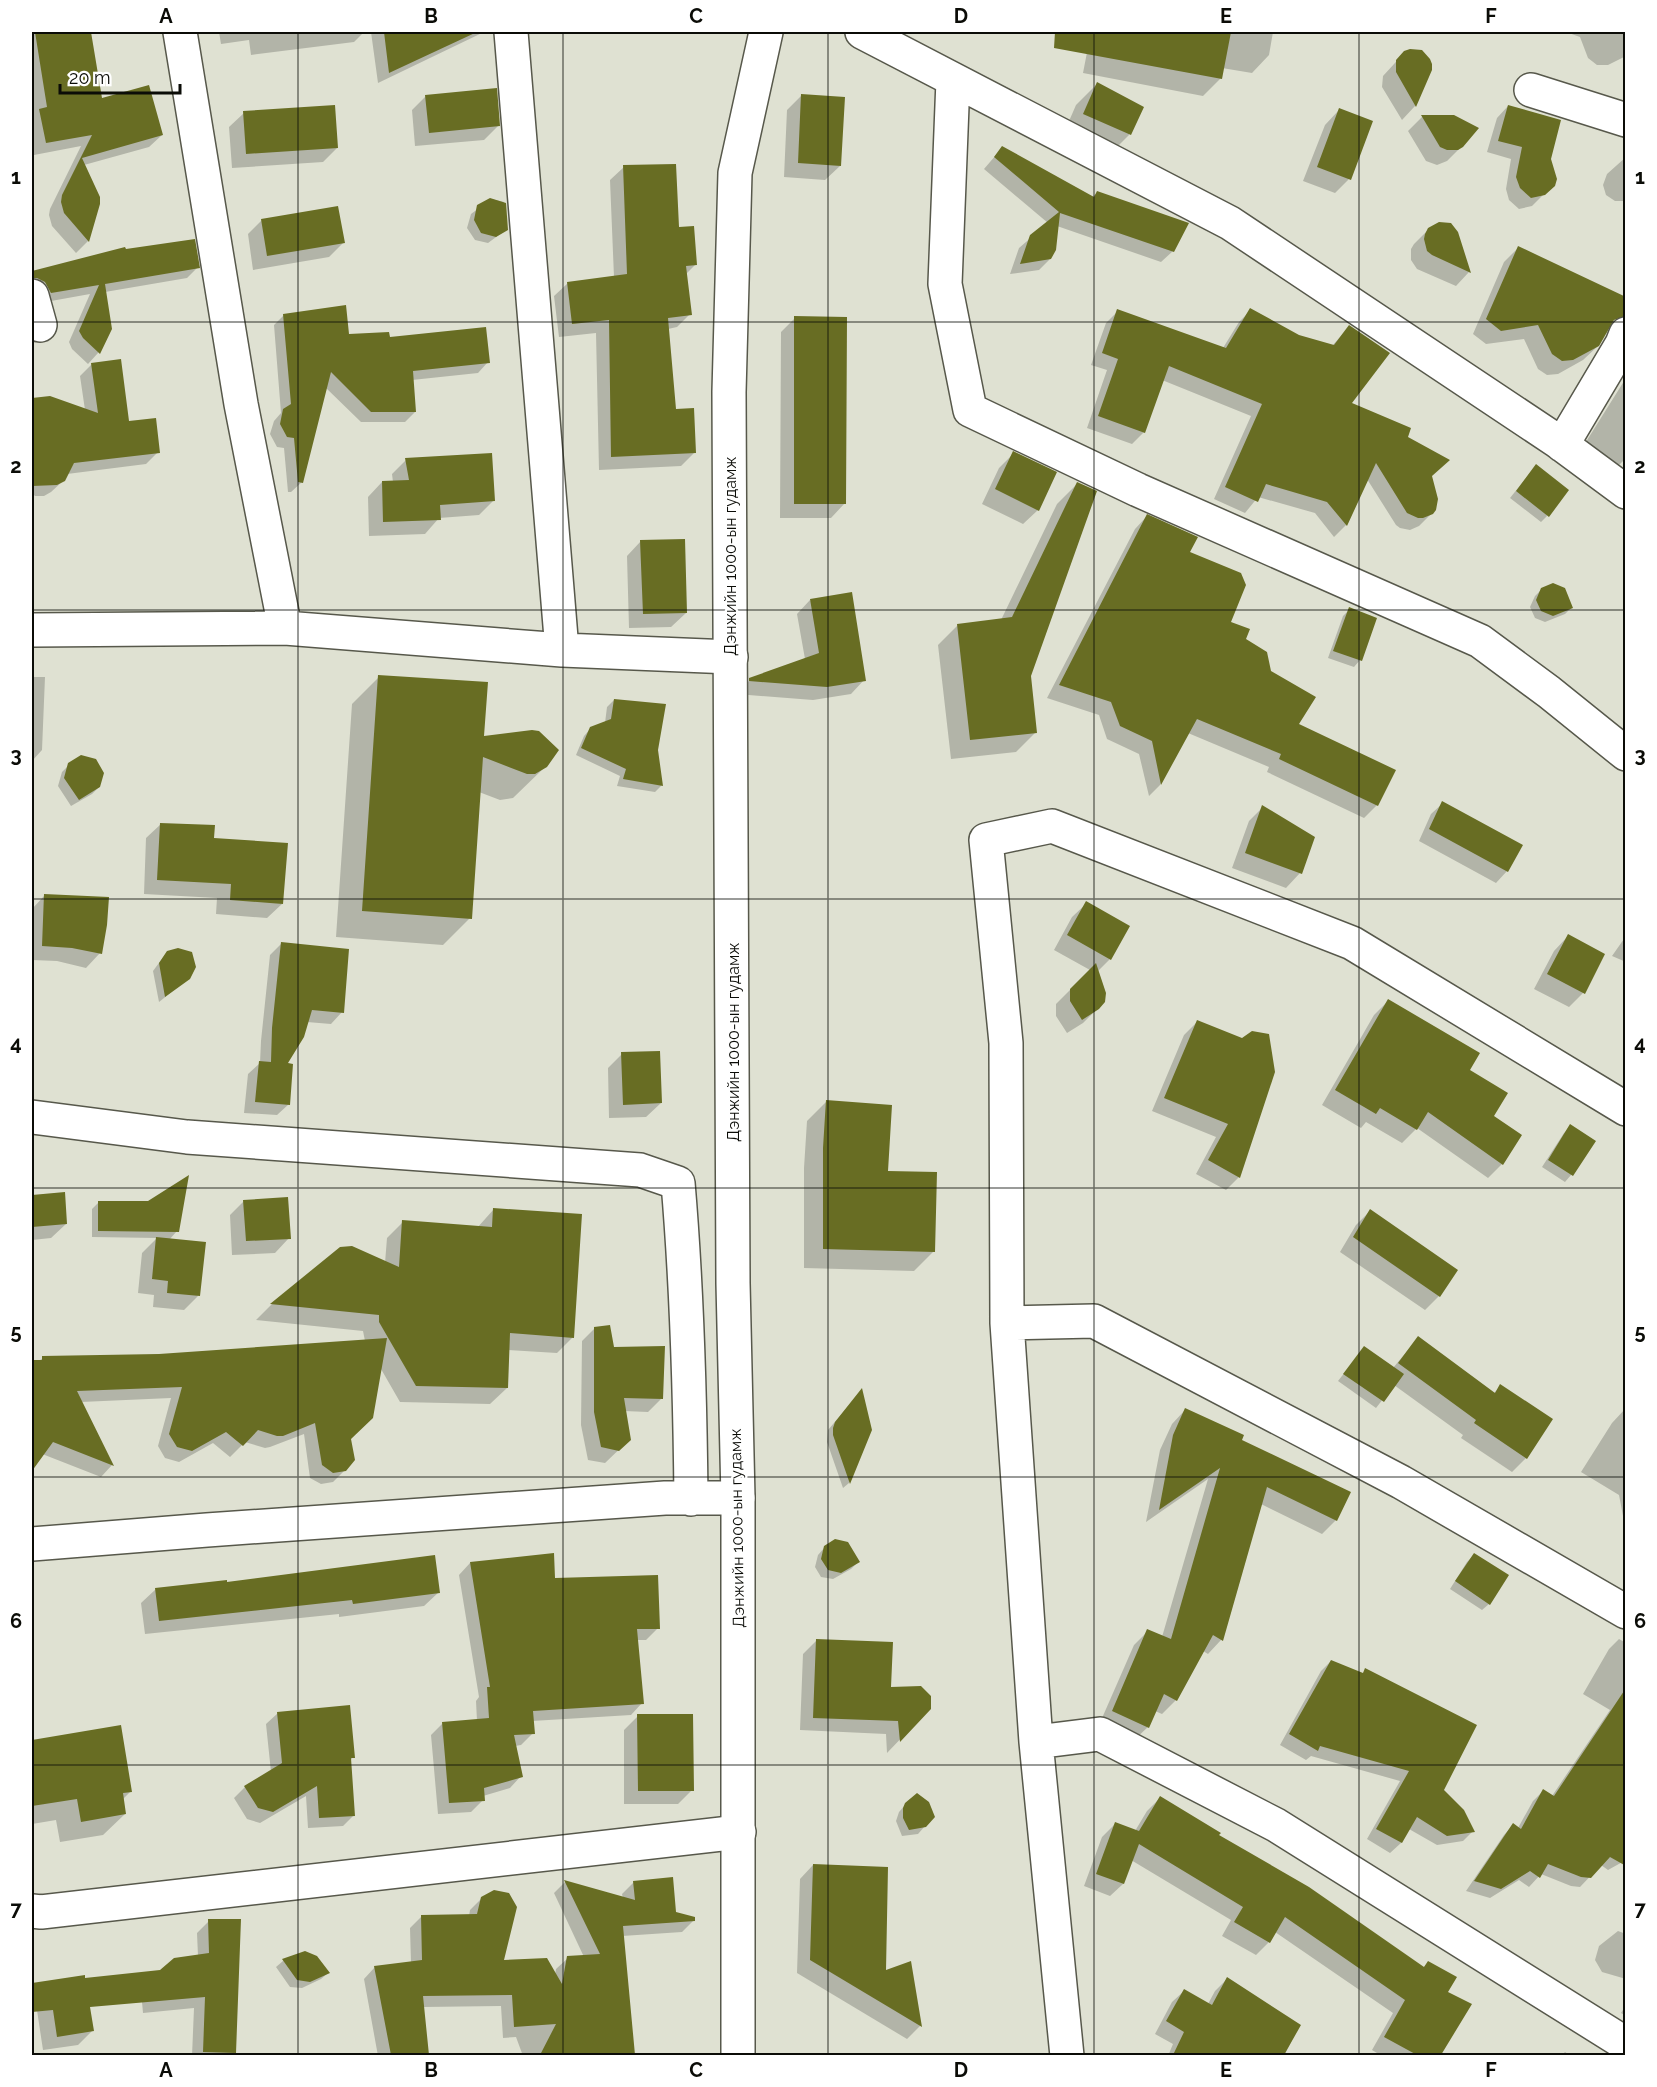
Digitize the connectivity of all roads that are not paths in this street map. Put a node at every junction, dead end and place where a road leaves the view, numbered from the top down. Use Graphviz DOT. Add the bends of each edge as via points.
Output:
graph roads {
  1 [pos="180,32"];
  2 [pos="511,32"];
  3 [pos="766,32"];
  4 [pos="862,32"];
  5 [pos="953,80"];
  6 [pos="1531,90"];
  7 [pos="1626,120"];
  8 [pos="1626,334"];
  9 [pos="1562,444"];
  10 [pos="1626,492"];
  11 [pos="285,628"];
  12 [pos="32,630"];
  13 [pos="562,650"];
  14 [pos="731,657"];
  15 [pos="1626,754"];
  16 [pos="1626,1109"];
  17 [pos="32,1117"];
  18 [pos="1007,1323"];
  19 [pos="738,1498"];
  20 [pos="691,1499"];
  21 [pos="32,1544"];
  22 [pos="1626,1612"];
  23 [pos="1036,1742"];
  24 [pos="739,1832"];
  25 [pos="32,1911"];
  26 [pos="1626,2044"];
  27 [pos="738,2055"];
  28 [pos="1067,2055"];
  1 -- 11 [label="street" via="241,404"];
  2 -- 13 [label="street"];
  3 -- 14 [label="street, Дэнжийн 1000-ын гудамж" via="735,173 729,393"];
  4 -- 5 [label="street"];
  5 -- 9 [label="street" via="1230,223"];
  5 -- 15 [label="street" via="945,284 970,410 1138,490 1480,641"];
  6 -- 7 [label="street"];
  8 -- 9 [label="street"];
  9 -- 10 [label="street"];
  11 -- 12 [label="street"];
  11 -- 13 [label="street"];
  13 -- 14 [label="street"];
  14 -- 19 [label="street, Дэнжийн 1000-ын гудамж" via="733,1283"];
  16 -- 18 [label="street" via="1352,943 1052,826 986,840 1006,1043"];
  17 -- 20 [label="street" via="187,1137 640,1170 678,1183 688,1314"];
  18 -- 22 [label="street" via="1094,1321 1401,1482"];
  18 -- 23 [label="street"];
  19 -- 20 [label="street"];
  19 -- 24 [label="street, Дэнжийн 1000-ын гудамж"];
  20 -- 21 [label="street" via="496,1509"];
  23 -- 26 [label="street" via="1100,1734 1276,1825"];
  23 -- 28 [label="street"];
  24 -- 25 [label="street"];
  24 -- 27 [label="street, Дэнжийн 1000-ын гудамж"];
}
